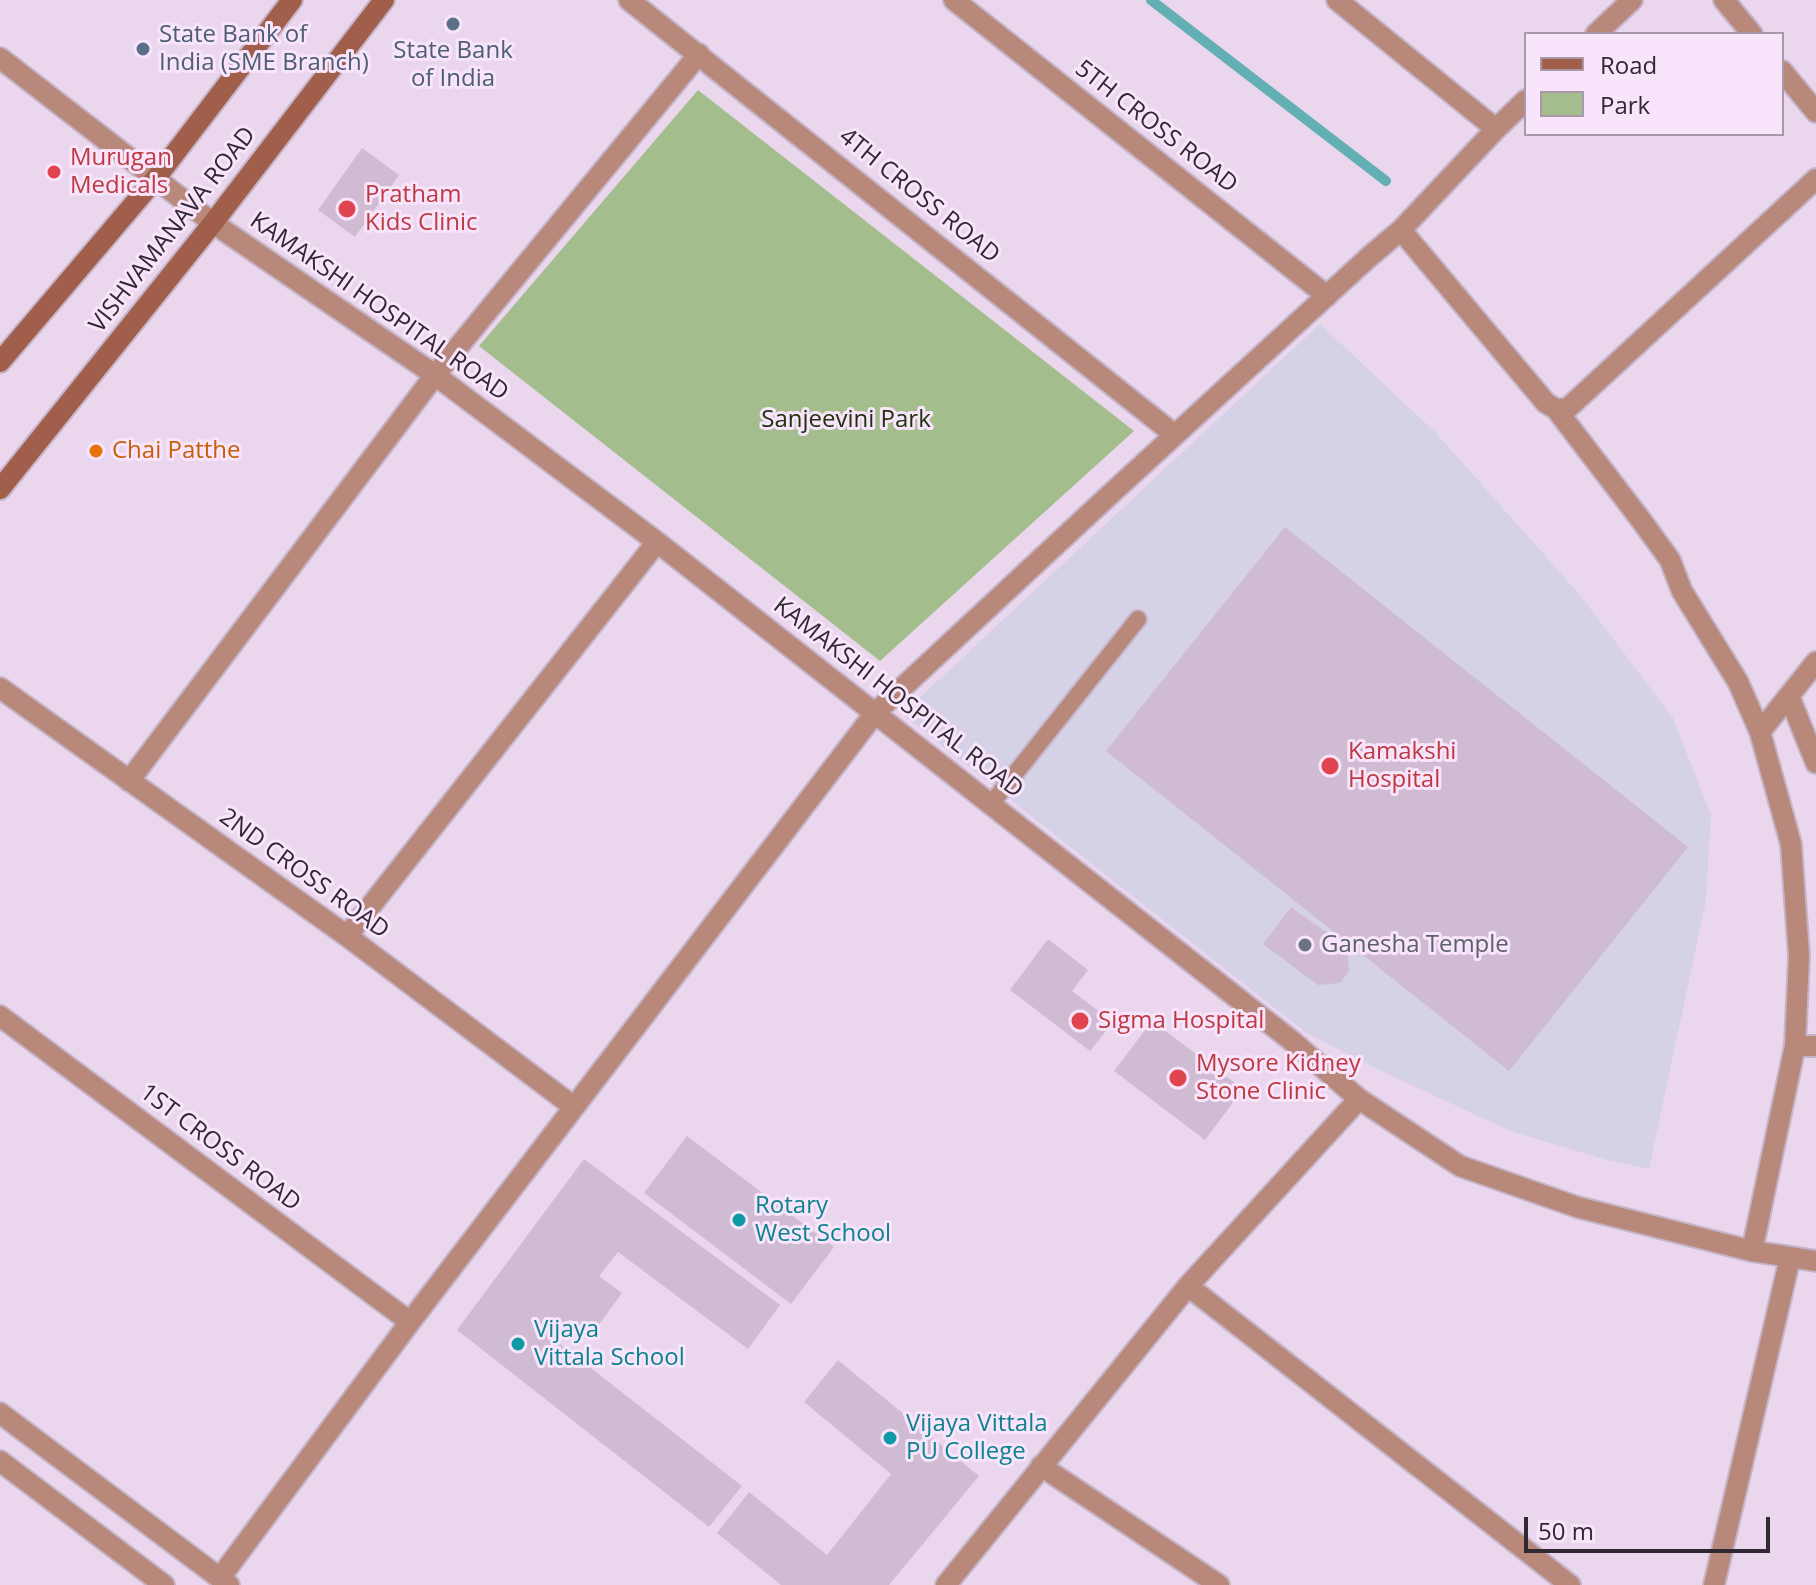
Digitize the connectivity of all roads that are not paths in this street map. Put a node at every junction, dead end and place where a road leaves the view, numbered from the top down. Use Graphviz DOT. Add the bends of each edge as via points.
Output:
graph roads {
  1 [pos="292,0"];
  2 [pos="384,0"];
  3 [pos="629,0"];
  4 [pos="954,0"];
  5 [pos="1337,0"];
  6 [pos="1632,0"];
  7 [pos="1724,0"];
  8 [pos="1598,32"];
  9 [pos="1750,32"];
  10 [pos="699,54"];
  11 [pos="0,58"];
  12 [pos="1784,73"];
  13 [pos="1524,102"];
  14 [pos="1816,112"];
  15 [pos="1496,129"];
  16 [pos="156,178"];
  17 [pos="1816,179"];
  18 [pos="213,223"];
  19 [pos="1401,230"];
  20 [pos="1327,296"];
  21 [pos="0,362"];
  22 [pos="435,375"];
  23 [pos="1556,409"];
  24 [pos="1175,435"];
  25 [pos="0,489"];
  26 [pos="657,542"];
  27 [pos="1138,619"];
  28 [pos="1816,662"];
  29 [pos="0,688"];
  30 [pos="1789,696"];
  31 [pos="875,713"];
  32 [pos="1760,732"];
  33 [pos="1816,763"];
  34 [pos="129,781"];
  35 [pos="991,804"];
  36 [pos="347,936"];
  37 [pos="0,1016"];
  38 [pos="1806,1046"];
  39 [pos="1359,1099"];
  40 [pos="574,1107"];
  41 [pos="1752,1251"];
  42 [pos="1790,1258"];
  43 [pos="1816,1261"];
  44 [pos="1188,1286"];
  45 [pos="410,1322"];
  46 [pos="0,1413"];
  47 [pos="0,1461"];
  48 [pos="1041,1466"];
  49 [pos="225,1581"];
  50 [pos="164,1585"];
  51 [pos="946,1585"];
  52 [pos="1219,1585"];
  53 [pos="1570,1585"];
  54 [pos="1714,1585"];
  1 -- 16 [label="main road, VISHVAMANAVA ROAD"];
  2 -- 18 [label="main road, VISHVAMANAVA ROAD"];
  3 -- 10 [label="street, 4TH CROSS ROAD"];
  4 -- 20 [label="street, 5TH CROSS ROAD"];
  5 -- 15 [label="street"];
  6 -- 8 [label="street"];
  7 -- 9 [label="street"];
  10 -- 22 [label="street"];
  10 -- 24 [label="street, 4TH CROSS ROAD"];
  11 -- 16 [label="street, KAMAKSHI HOSPITAL ROAD"];
  12 -- 14 [label="street"];
  13 -- 15 [label="street"];
  15 -- 19 [label="street"];
  16 -- 18 [label="street, KAMAKSHI HOSPITAL ROAD"];
  16 -- 21 [label="main road, VISHVAMANAVA ROAD"];
  17 -- 23 [label="street" via="1567,409"];
  18 -- 22 [label="street, KAMAKSHI HOSPITAL ROAD"];
  18 -- 25 [label="main road, VISHVAMANAVA ROAD"];
  19 -- 20 [label="street"];
  19 -- 23 [label="street"];
  20 -- 24 [label="street"];
  22 -- 26 [label="street, KAMAKSHI HOSPITAL ROAD"];
  22 -- 34 [label="street"];
  23 -- 32 [label="street" via="1670,560"];
  24 -- 31 [label="street"];
  26 -- 31 [label="street, KAMAKSHI HOSPITAL ROAD"];
  26 -- 36 [label="street"];
  27 -- 35 [label="lane"];
  28 -- 30 [label="street"];
  29 -- 34 [label="street, 2ND CROSS ROAD"];
  30 -- 32 [label="street"];
  30 -- 33 [label="street"];
  31 -- 35 [label="street, KAMAKSHI HOSPITAL ROAD"];
  31 -- 40 [label="street"];
  32 -- 38 [label="street" via="1791,844"];
  34 -- 36 [label="street, 2ND CROSS ROAD"];
  35 -- 39 [label="street, KAMAKSHI HOSPITAL ROAD"];
  36 -- 40 [label="street, 2ND CROSS ROAD"];
  37 -- 45 [label="street, 1ST CROSS ROAD"];
  38 -- 41 [label="street"];
  39 -- 41 [label="street, KAMAKSHI HOSPITAL ROAD" via="1460,1166 1577,1207"];
  39 -- 44 [label="street"];
  40 -- 45 [label="street"];
  41 -- 42 [label="street, KAMAKSHI HOSPITAL ROAD"];
  42 -- 43 [label="street, KAMAKSHI HOSPITAL ROAD"];
  42 -- 54 [label="street"];
  44 -- 48 [label="street"];
  44 -- 53 [label="street"];
  45 -- 49 [label="street"];
  46 -- 49 [label="street"];
  47 -- 50 [label="street"];
  48 -- 51 [label="street"];
  48 -- 52 [label="street"];
}
